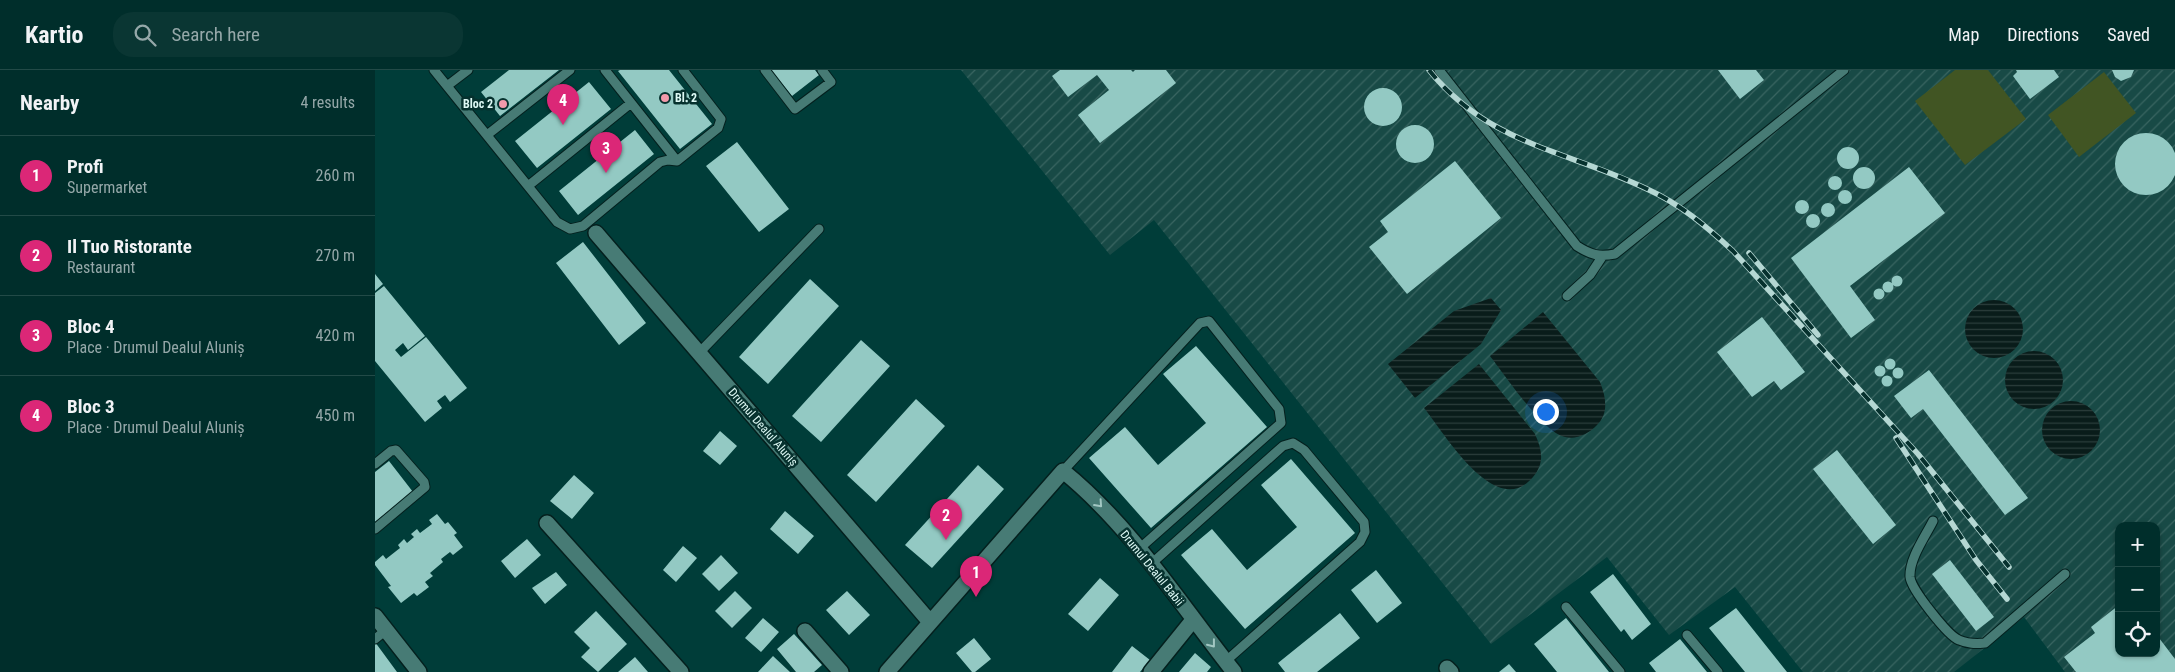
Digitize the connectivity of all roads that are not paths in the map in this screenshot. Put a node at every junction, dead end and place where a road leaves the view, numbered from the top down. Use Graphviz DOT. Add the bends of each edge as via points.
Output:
graph roads {
  1 [pos="434,70"];
  2 [pos="468,70"];
  3 [pos="570,70"];
  4 [pos="605,70"];
  5 [pos="683,70"];
  6 [pos="765,70"];
  7 [pos="822,70"];
  8 [pos="1439,70"];
  9 [pos="1844,70"];
  10 [pos="447,86"];
  11 [pos="631,103"];
  12 [pos="487,135"];
  13 [pos="677,161"];
  14 [pos="527,186"];
  15 [pos="819,229"];
  16 [pos="596,233"];
  17 [pos="1602,257"];
  18 [pos="1567,296"];
  19 [pos="699,353"];
  20 [pos="375,464"];
  21 [pos="1063,471"];
  22 [pos="1933,521"];
  23 [pos="547,523"];
  24 [pos="375,529"];
  25 [pos="1139,549"];
  26 [pos="1151,564"];
  27 [pos="2065,574"];
  28 [pos="1566,606"];
  29 [pos="375,616"];
  30 [pos="1193,620"];
  31 [pos="930,622"];
  32 [pos="805,631"];
  33 [pos="381,634"];
  34 [pos="1687,635"];
  35 [pos="1232,669"];
  36 [pos="419,672"];
  37 [pos="681,672"];
  38 [pos="841,672"];
  39 [pos="887,672"];
  40 [pos="1151,672"];
  41 [pos="1620,672"];
  42 [pos="1718,672"];
  1 -- 10 [label="lane"];
  2 -- 10 [label="lane"];
  3 -- 12 [label="lane"];
  4 -- 11 [label="lane"];
  5 -- 13 [label="lane" via="721,119 718,128"];
  6 -- 7 [label="lane" via="795,109 831,82"];
  8 -- 17 [label="lane" via="1577,246"];
  9 -- 17 [label="lane" via="1615,254"];
  10 -- 12 [label="lane"];
  11 -- 13 [label="lane"];
  11 -- 14 [label="lane"];
  12 -- 14 [label="lane"];
  13 -- 14 [label="lane" via="660,162 583,226 570,229 557,222"];
  15 -- 19 [label="lane"];
  16 -- 19 [label="street, Drumul Dealul Aluniș"];
  17 -- 18 [label="lane" via="1590,275"];
  19 -- 31 [label="street, Drumul Dealul Aluniș"];
  20 -- 24 [label="lane" via="396,450 425,487"];
  21 -- 25 [label="street, Drumul Dealul Babii, one-way"];
  21 -- 25 [label="lane" via="1200,323 1209,321 1214,326 1279,410 1281,423"];
  21 -- 31 [label="street"];
  22 -- 27 [label="lane" via="1911,567 1910,580 1922,600 1957,640 1972,645 1985,643"];
  23 -- 37 [label="street"];
  25 -- 26 [label="street, Drumul Dealul Babii"];
  26 -- 30 [label="street, Drumul Dealul Babii"];
  26 -- 35 [label="lane" via="1283,446 1293,444 1304,450 1364,522 1365,532 1360,542"];
  28 -- 41 [label="lane"];
  29 -- 33 [label="street"];
  30 -- 35 [label="street, Drumul Dealul Babii, one-way"];
  30 -- 40 [label="street"];
  31 -- 39 [label="street"];
  32 -- 38 [label="street"];
  33 -- 36 [label="street"];
  34 -- 42 [label="lane"];
}
